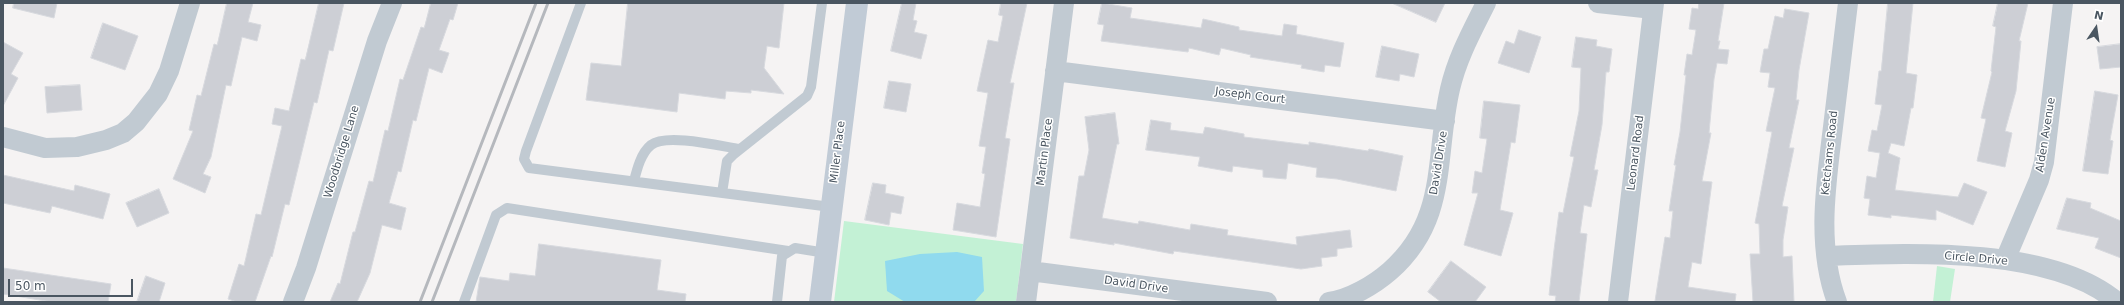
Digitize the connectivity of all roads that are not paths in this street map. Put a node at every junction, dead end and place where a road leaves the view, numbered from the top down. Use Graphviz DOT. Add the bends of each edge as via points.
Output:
graph roads {
  1 [pos="190,3"];
  2 [pos="392,3"];
  3 [pos="581,3"];
  4 [pos="822,3"];
  5 [pos="857,3"];
  6 [pos="1064,3"];
  7 [pos="1486,3"];
  8 [pos="1598,3"];
  9 [pos="1848,3"];
  10 [pos="2063,3"];
  11 [pos="1654,6"];
  12 [pos="1055,71"];
  13 [pos="1445,121"];
  14 [pos="3,137"];
  15 [pos="739,149"];
  16 [pos="634,181"];
  17 [pos="722,192"];
  18 [pos="831,207"];
  19 [pos="788,251"];
  20 [pos="826,253"];
  21 [pos="1827,256"];
  22 [pos="2005,260"];
  23 [pos="1030,271"];
  24 [pos="293,302"];
  25 [pos="464,302"];
  26 [pos="776,302"];
  27 [pos="820,302"];
  28 [pos="1026,302"];
  29 [pos="1267,302"];
  30 [pos="1329,302"];
  31 [pos="1618,302"];
  32 [pos="1837,302"];
  33 [pos="2117,302"];
  1 -- 14 [label="street" via="169,71 158,94 136,122 123,133 77,147 58,148 44,148"];
  2 -- 24 [label="street, Woodbridge Lane" via="377,41"];
  3 -- 16 [label="lane" via="524,159 529,168"];
  4 -- 15 [label="lane" via="811,87 807,96"];
  5 -- 18 [label="street, Miller Place"];
  6 -- 12 [label="street, Martin Place"];
  7 -- 13 [label="street, David Drive" via="1457,62 1449,91"];
  8 -- 11 [label="street"];
  9 -- 21 [label="street, Ketchams Road" via="1825,192 1824,229"];
  10 -- 22 [label="street, Alden Avenue" via="2044,162 2039,180"];
  11 -- 31 [label="street, Leonard Road"];
  12 -- 13 [label="street, Joseph Court"];
  12 -- 23 [label="street, Martin Place"];
  13 -- 30 [label="street, David Drive" via="1439,177 1428,221 1419,238 1404,259 1377,282"];
  15 -- 16 [label="lane" via="669,140 652,144 638,166"];
  15 -- 17 [label="lane" via="727,161"];
  16 -- 17 [label="lane"];
  17 -- 18 [label="lane"];
  18 -- 20 [label="street, Miller Place"];
  19 -- 20 [label="lane" via="795,248"];
  19 -- 25 [label="lane" via="506,208 496,215"];
  19 -- 26 [label="lane" via="782,256"];
  20 -- 27 [label="street, Miller Place"];
  21 -- 22 [label="street, Circle Drive" via="1908,254"];
  21 -- 32 [label="street, Ketchams Road"];
  22 -- 33 [label="street, Circle Drive" via="2062,273 2105,292"];
  23 -- 28 [label="street, Martin Place"];
  23 -- 29 [label="street, David Drive"];
}
